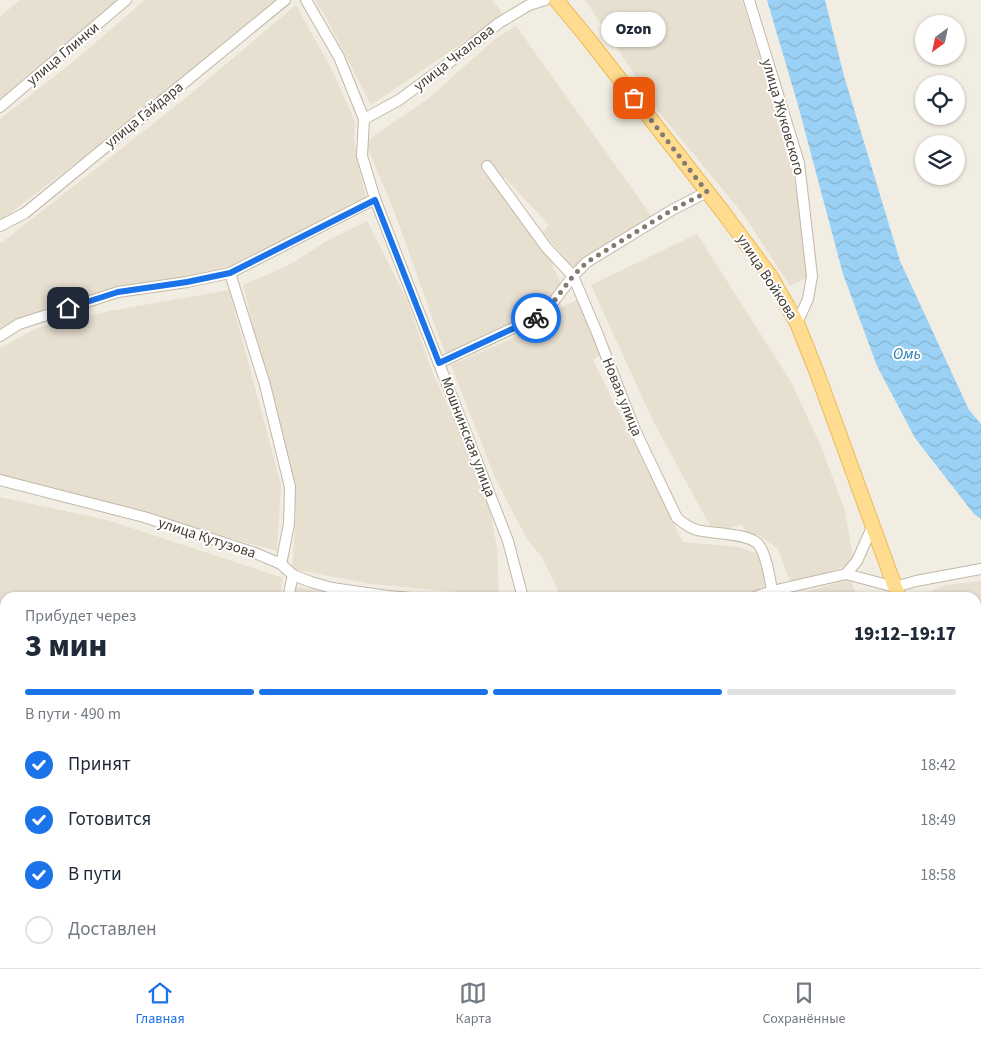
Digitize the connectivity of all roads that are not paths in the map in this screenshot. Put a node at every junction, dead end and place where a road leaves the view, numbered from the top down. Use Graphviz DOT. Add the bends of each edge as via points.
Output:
graph roads {
  1 [pos="126,0"];
  2 [pos="285,0"];
  3 [pos="306,0"];
  4 [pos="545,0"];
  5 [pos="556,0"];
  6 [pos="749,0"];
  7 [pos="0,107"];
  8 [pos="364,119"];
  9 [pos="488,166"];
  10 [pos="707,192"];
  11 [pos="375,200"];
  12 [pos="0,226"];
  13 [pos="230,273"];
  14 [pos="573,276"];
  15 [pos="797,323"];
  16 [pos="0,336"];
  17 [pos="439,363"];
  18 [pos="0,480"];
  19 [pos="873,525"];
  20 [pos="281,564"];
  21 [pos="981,569"];
  22 [pos="293,574"];
  23 [pos="846,574"];
  24 [pos="772,591"];
  25 [pos="289,592"];
  26 [pos="357,592"];
  27 [pos="521,592"];
  28 [pos="769,592"];
  29 [pos="897,592"];
  1 -- 7 [label="street, улица Глинки"];
  2 -- 12 [label="street, улица Гайдара" via="25,213"];
  3 -- 8 [label="street, Мошнинская улица" via="339,57"];
  4 -- 8 [label="street, улица Чкалова" via="529,5 499,23 399,100"];
  5 -- 10 [label="main road, улица Войкова"];
  6 -- 15 [label="street, улица Жуковского" via="799,163 812,276 808,299"];
  8 -- 11 [label="street, Мошнинская улица" via="362,156"];
  9 -- 14 [label="street, Новая улица" via="546,247"];
  10 -- 14 [label="street" via="587,262"];
  10 -- 15 [label="main road, улица Войкова" via="771,277"];
  11 -- 13 [label="street"];
  11 -- 17 [label="street, Мошнинская улица"];
  13 -- 16 [label="street" via="118,292 19,324"];
  13 -- 20 [label="street" via="265,385 290,487 289,524"];
  14 -- 17 [label="street" via="545,313"];
  14 -- 24 [label="street, Новая улица" via="634,428 677,518 696,530 747,538 758,543 765,558"];
  15 -- 19 [label="main road, улица Войкова"];
  17 -- 27 [label="street, Мошнинская улица" via="508,541"];
  18 -- 20 [label="street, улица Кутузова" via="144,517"];
  19 -- 23 [label="street" via="857,562"];
  19 -- 29 [label="main road, улица Войкова"];
  20 -- 22 [label="street, улица Кутузова"];
  21 -- 29 [label="street" via="916,582"];
  22 -- 25 [label="street"];
  22 -- 26 [label="street, улица Кутузова" via="332,588"];
  23 -- 24 [label="street"];
  23 -- 29 [label="street"];
  24 -- 28 [label="street"];
}
